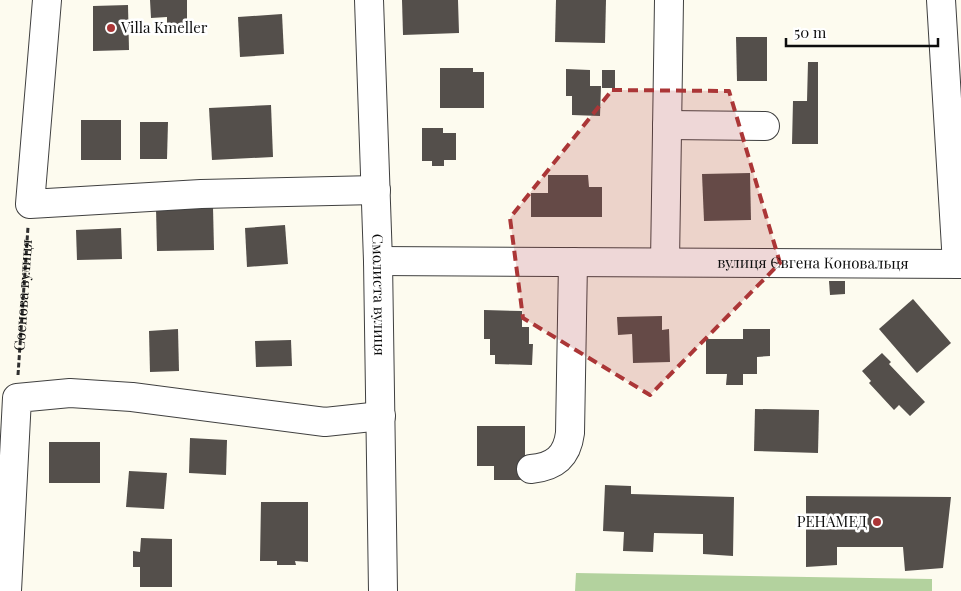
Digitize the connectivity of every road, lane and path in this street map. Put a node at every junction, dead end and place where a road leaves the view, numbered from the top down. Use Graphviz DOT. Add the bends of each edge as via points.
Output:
graph roads {
  1 [pos="47,0"];
  2 [pos="369,0"];
  3 [pos="668,0"];
  4 [pos="940,0"];
  5 [pos="667,125"];
  6 [pos="765,126"];
  7 [pos="376,190"];
  8 [pos="30,204"];
  9 [pos="378,261"];
  10 [pos="573,262"];
  11 [pos="665,262"];
  12 [pos="959,264"];
  13 [pos="17,398"];
  14 [pos="381,416"];
  15 [pos="531,469"];
  16 [pos="7,591"];
  17 [pos="383,591"];
  1 -- 8 [label="street"];
  2 -- 7 [label="street, Смолиста вулиця"];
  3 -- 5 [label="street"];
  4 -- 12 [label="street"];
  5 -- 6 [label="street"];
  5 -- 11 [label="street"];
  7 -- 8 [label="street" via="201,194"];
  7 -- 9 [label="street, Смолиста вулиця"];
  8 -- 13 [label="path, Соснова вулиця"];
  9 -- 10 [label="street, вулиця Євгена Коновальця"];
  9 -- 14 [label="street, Смолиста вулиця"];
  10 -- 11 [label="street, вулиця Євгена Коновальця"];
  10 -- 15 [label="street" via="569,442 552,465"];
  11 -- 12 [label="street, вулиця Євгена Коновальця"];
  13 -- 14 [label="street" via="70,393 132,397 325,422"];
  13 -- 16 [label="street"];
  14 -- 17 [label="street, Смолиста вулиця"];
}
